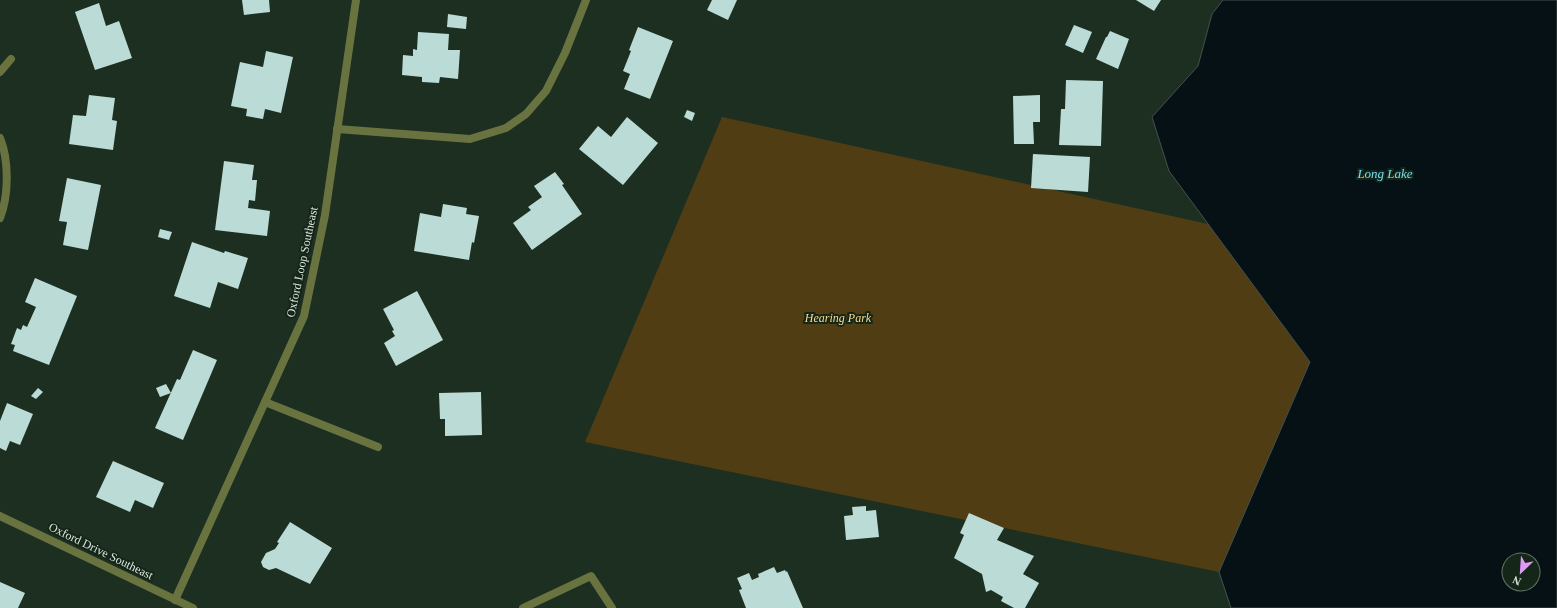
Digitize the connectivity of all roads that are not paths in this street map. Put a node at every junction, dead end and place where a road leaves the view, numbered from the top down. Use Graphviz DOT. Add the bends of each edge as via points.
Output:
graph roads {
  1 [pos="356,0"];
  2 [pos="586,0"];
  3 [pos="11,59"];
  4 [pos="0,72"];
  5 [pos="337,129"];
  6 [pos="0,138"];
  7 [pos="0,218"];
  8 [pos="265,402"];
  9 [pos="378,447"];
  10 [pos="0,516"];
  11 [pos="174,600"];
  12 [pos="193,608"];
  13 [pos="523,608"];
  14 [pos="612,608"];
  1 -- 5 [label="street, Oxford Loop Southeast"];
  2 -- 5 [label="street" via="565,53 546,91 526,114 506,128 470,139"];
  3 -- 4 [label="street"];
  5 -- 8 [label="street, Oxford Loop Southeast" via="325,215 304,316"];
  6 -- 7 [label="street" via="4,148 7,183"];
  8 -- 9 [label="street"];
  8 -- 11 [label="street, Oxford Loop Southeast"];
  10 -- 11 [label="street, Oxford Drive Southeast"];
  11 -- 12 [label="street, Oxford Drive Southeast"];
  13 -- 14 [label="street" via="591,576"];
}
